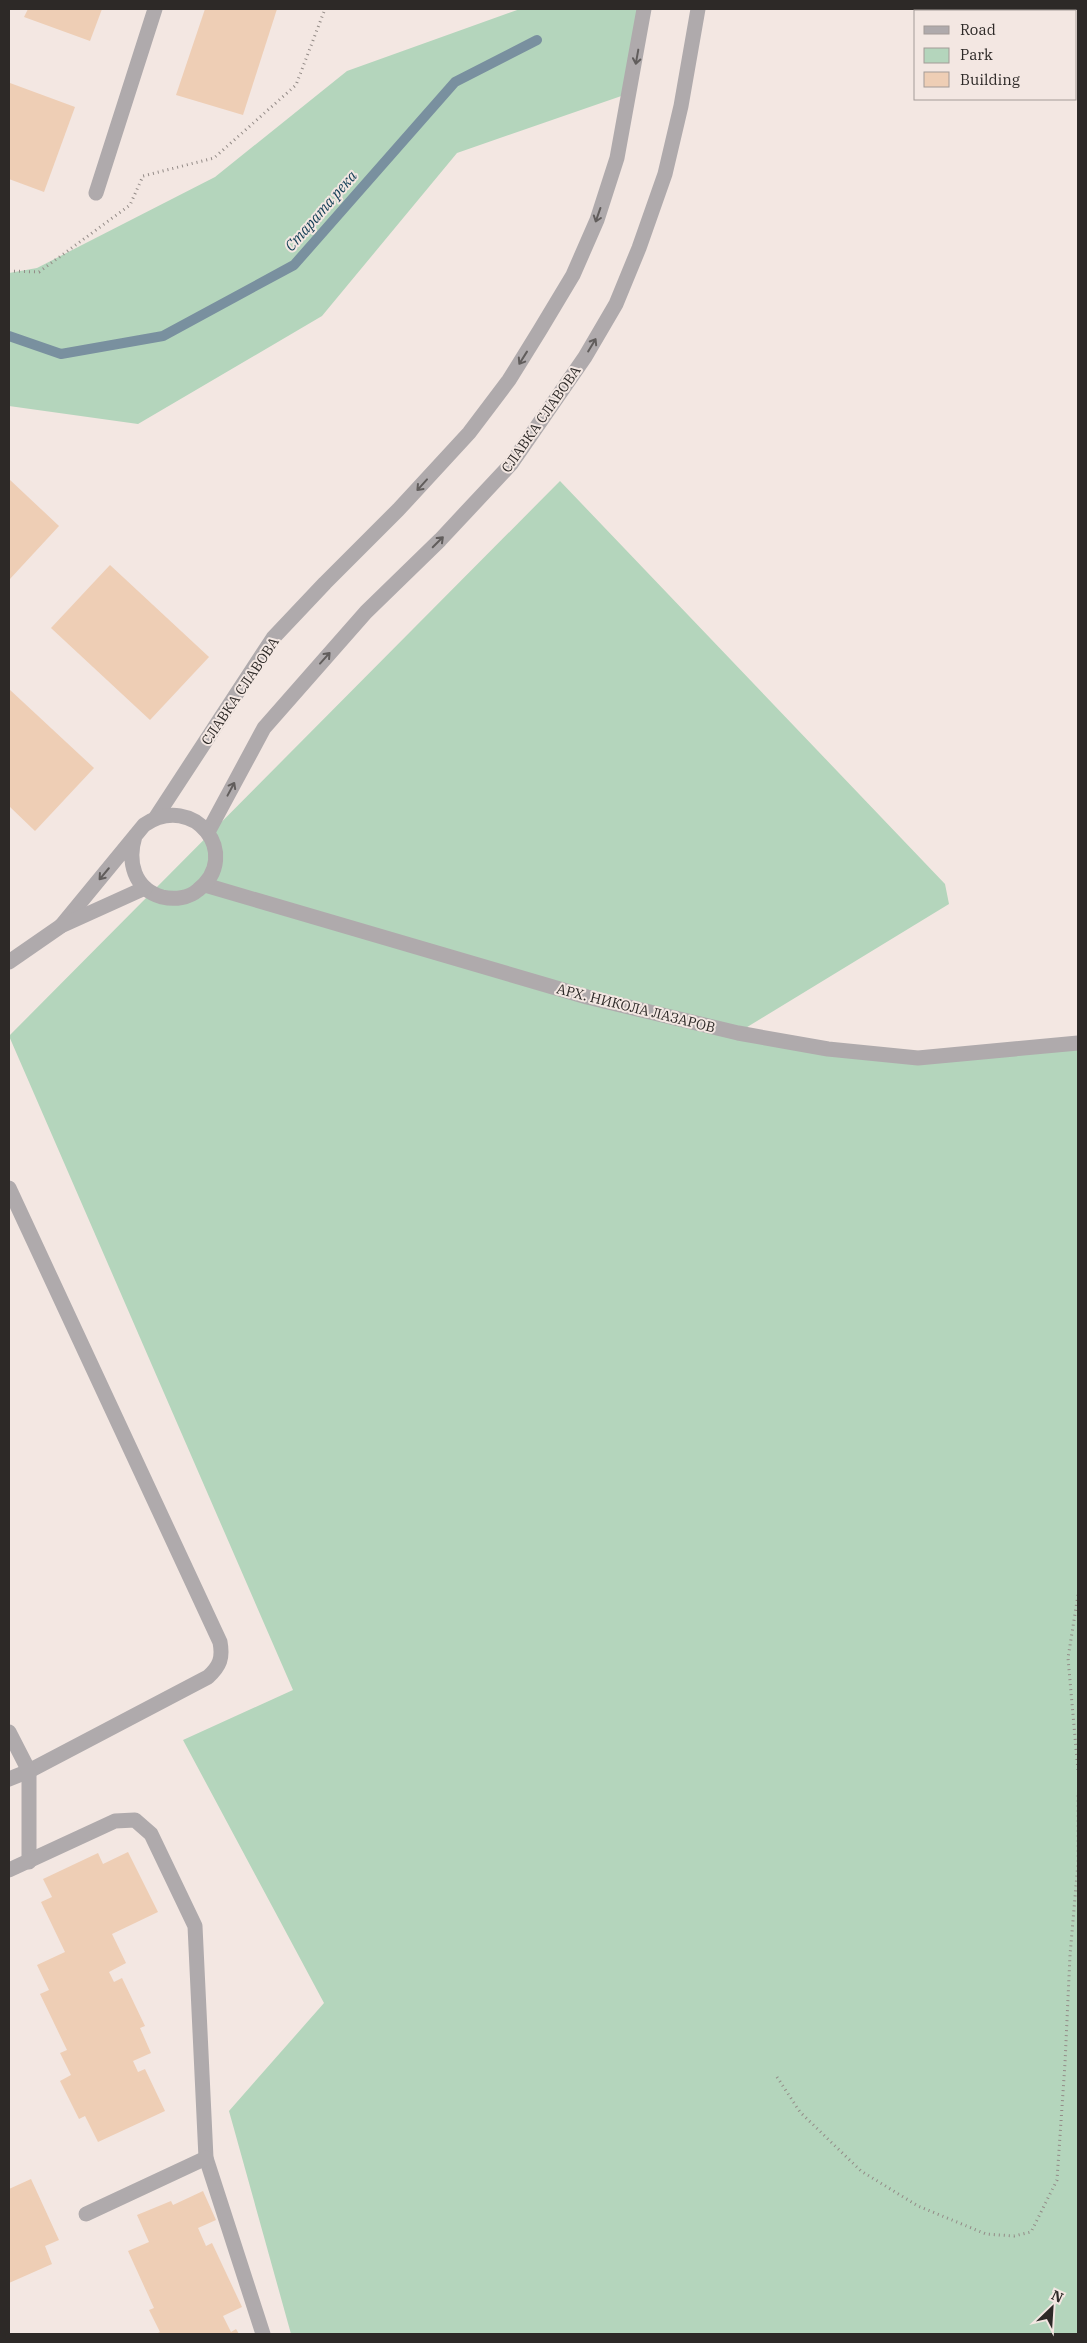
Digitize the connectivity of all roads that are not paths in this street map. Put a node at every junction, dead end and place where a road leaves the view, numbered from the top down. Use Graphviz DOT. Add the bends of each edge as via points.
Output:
graph roads {
  1 [pos="155,9"];
  2 [pos="644,9"];
  3 [pos="698,9"];
  4 [pos="96,192"];
  5 [pos="156,817"];
  6 [pos="208,832"];
  7 [pos="135,836"];
  8 [pos="205,885"];
  9 [pos="145,888"];
  10 [pos="61,926"];
  11 [pos="9,962"];
  12 [pos="1078,1043"];
  13 [pos="9,1188"];
  14 [pos="9,1732"];
  15 [pos="29,1771"];
  16 [pos="9,1779"];
  17 [pos="29,1862"];
  18 [pos="9,1870"];
  19 [pos="206,2158"];
  20 [pos="86,2214"];
  21 [pos="263,2334"];
  1 -- 4 [label="street"];
  2 -- 5 [label="street, СЛАВКА СЛАВОВА, one-way" via="617,158 597,220 572,275 540,330 509,380 469,433 273,638"];
  6 -- 3 [label="street, СЛАВКА СЛАВОВА, one-way" via="264,728 366,612 511,464 616,304 664,174 681,106"];
  5 -- 6 [label="street" via="170,814 185,816"];
  5 -- 7 [label="street"];
  6 -- 8 [label="street" via="216,859"];
  7 -- 9 [label="street" via="131,864 136,878"];
  7 -- 10 [label="street, one-way"];
  8 -- 9 [label="street" via="189,896 169,898"];
  8 -- 12 [label="street, АРХ. НИКОЛА ЛАЗАРОВ" via="587,997 738,1033 828,1049 918,1058"];
  9 -- 10 [label="street"];
  10 -- 11 [label="street"];
  13 -- 15 [label="street" via="216,1633 222,1655 218,1668 208,1677"];
  14 -- 15 [label="street"];
  15 -- 16 [label="street"];
  15 -- 17 [label="street"];
  17 -- 18 [label="street"];
  17 -- 19 [label="street" via="115,1821 136,1820 151,1834 195,1926"];
  19 -- 20 [label="street"];
  19 -- 21 [label="street"];
}
